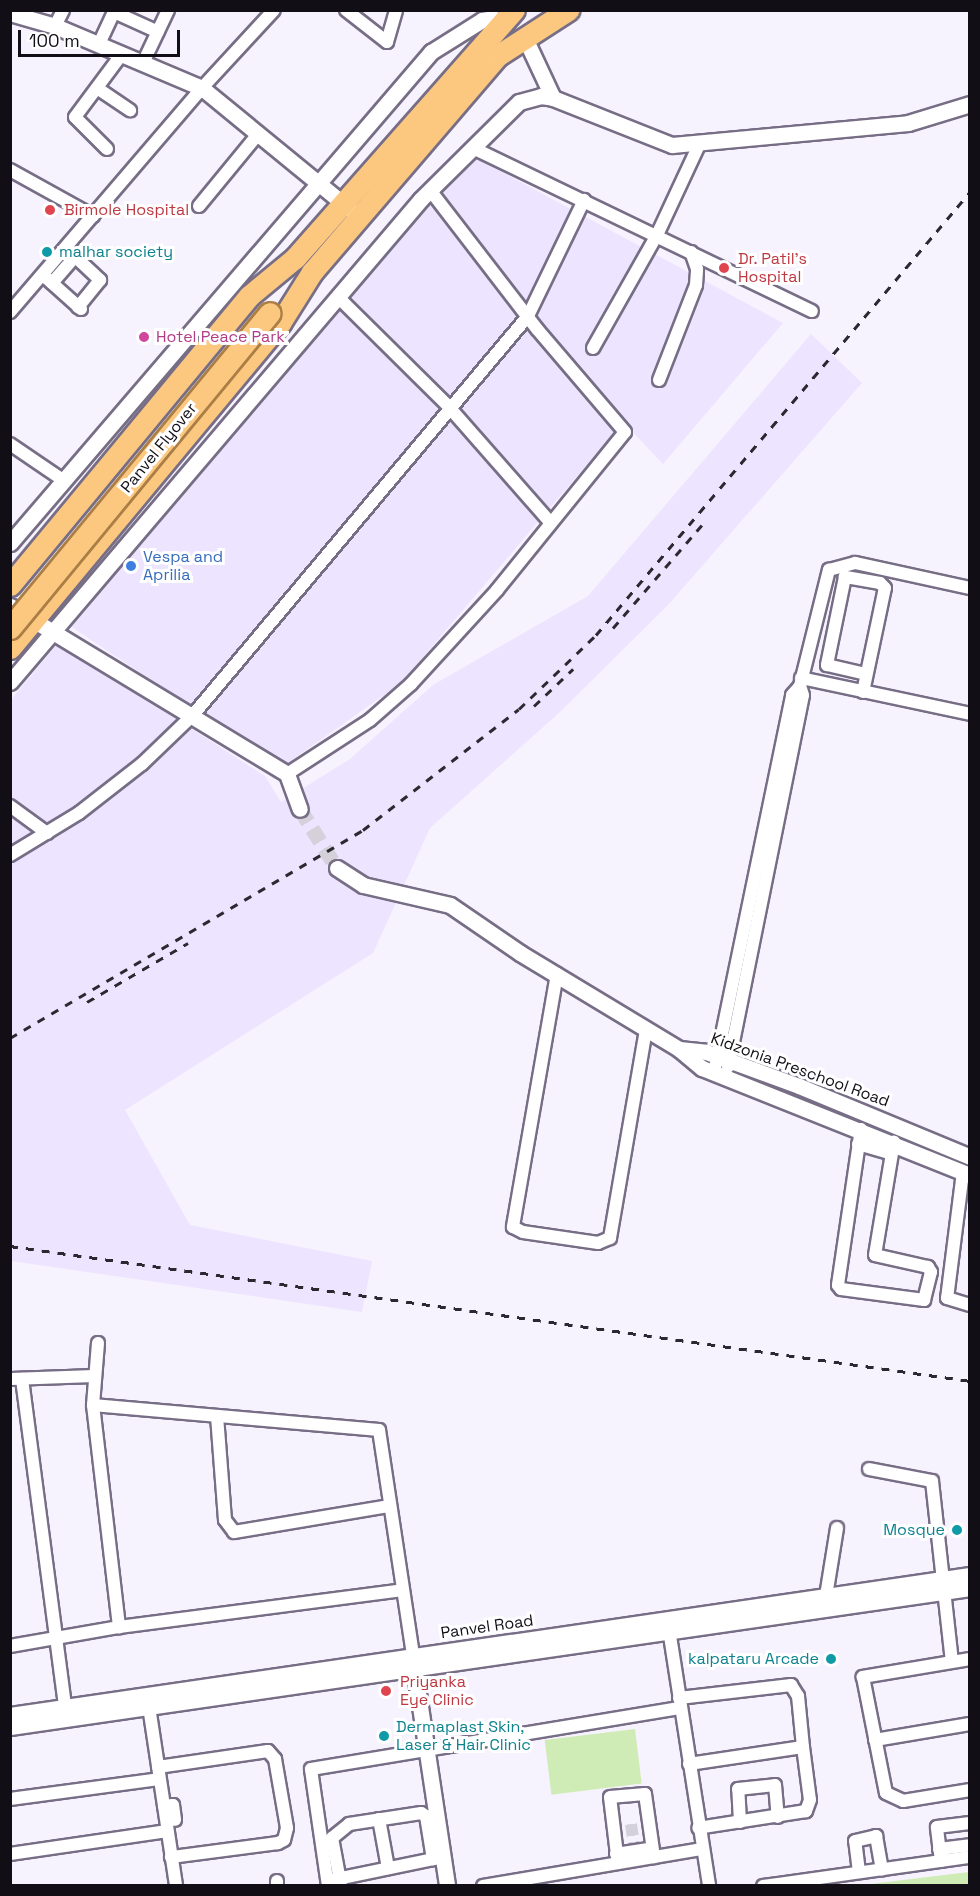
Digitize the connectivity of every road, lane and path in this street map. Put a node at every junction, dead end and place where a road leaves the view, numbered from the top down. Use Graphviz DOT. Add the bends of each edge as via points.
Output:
graph roads {
  1 [pos="63,10"];
  2 [pos="168,10"];
  3 [pos="274,10"];
  4 [pos="346,10"];
  5 [pos="396,10"];
  6 [pos="568,10"];
  7 [pos="115,11"];
  8 [pos="11,14"];
  9 [pos="507,17"];
  10 [pos="55,26"];
  11 [pos="158,32"];
  12 [pos="524,36"];
  13 [pos="99,44"];
  14 [pos="122,54"];
  15 [pos="143,63"];
  16 [pos="97,88"];
  17 [pos="202,88"];
  18 [pos="553,98"];
  19 [pos="969,104"];
  20 [pos="130,110"];
  21 [pos="259,133"];
  22 [pos="699,145"];
  23 [pos="473,148"];
  24 [pos="107,149"];
  25 [pos="10,170"];
  26 [pos="318,180"];
  27 [pos="430,190"];
  28 [pos="584,200"];
  29 [pos="343,203"];
  30 [pos="199,206"];
  31 [pos="93,216"];
  32 [pos="359,217"];
  33 [pos="657,235"];
  34 [pos="66,248"];
  35 [pos="691,252"];
  36 [pos="75,257"];
  37 [pos="295,258"];
  38 [pos="312,272"];
  39 [pos="43,274"];
  40 [pos="52,283"];
  41 [pos="340,299"];
  42 [pos="265,309"];
  43 [pos="10,312"];
  44 [pos="812,312"];
  45 [pos="528,316"];
  46 [pos="593,348"];
  47 [pos="659,380"];
  48 [pos="450,407"];
  49 [pos="10,444"];
  50 [pos="63,480"];
  51 [pos="551,523"];
  52 [pos="10,543"];
  53 [pos="887,570"];
  54 [pos="10,585"];
  55 [pos="884,585"];
  56 [pos="969,588"];
  57 [pos="10,606"];
  58 [pos="44,623"];
  59 [pos="10,627"];
  60 [pos="10,648"];
  61 [pos="866,674"];
  62 [pos="10,682"];
  63 [pos="801,682"];
  64 [pos="863,692"];
  65 [pos="193,714"];
  66 [pos="969,714"];
  67 [pos="287,774"];
  68 [pos="10,806"];
  69 [pos="300,809"];
  70 [pos="47,833"];
  71 [pos="10,855"];
  72 [pos="337,868"];
  73 [pos="551,970"];
  74 [pos="646,1029"];
  75 [pos="678,1049"];
  76 [pos="723,1060"];
  77 [pos="720,1076"];
  78 [pos="859,1136"];
  79 [pos="893,1148"];
  80 [pos="969,1157"];
  81 [pos="966,1174"];
  82 [pos="965,1197"];
  83 [pos="969,1305"];
  84 [pos="98,1343"];
  85 [pos="95,1376"];
  86 [pos="16,1379"];
  87 [pos="93,1405"];
  88 [pos="217,1416"];
  89 [pos="869,1469"];
  90 [pos="390,1506"];
  91 [pos="837,1528"];
  92 [pos="969,1575"];
  93 [pos="944,1585"];
  94 [pos="969,1588"];
  95 [pos="403,1590"];
  96 [pos="826,1596"];
  97 [pos="669,1625"];
  98 [pos="119,1627"];
  99 [pos="55,1639"];
  100 [pos="10,1646"];
  101 [pos="969,1659"];
  102 [pos="952,1661"];
  103 [pos="414,1663"];
  104 [pos="148,1701"];
  105 [pos="680,1703"];
  106 [pos="66,1713"];
  107 [pos="10,1715"];
  108 [pos="969,1724"];
  109 [pos="10,1727"];
  110 [pos="875,1740"];
  111 [pos="803,1747"];
  112 [pos="427,1750"];
  113 [pos="689,1764"];
  114 [pos="159,1773"];
  115 [pos="969,1790"];
  116 [pos="10,1798"];
  117 [pos="164,1806"];
  118 [pos="777,1813"];
  119 [pos="740,1818"];
  120 [pos="175,1820"];
  121 [pos="379,1820"];
  122 [pos="969,1823"];
  123 [pos="698,1828"];
  124 [pos="167,1831"];
  125 [pos="701,1849"];
  126 [pos="969,1851"];
  127 [pos="653,1853"];
  128 [pos="10,1854"];
  129 [pos="940,1855"];
  130 [pos="171,1857"];
  131 [pos="438,1858"];
  132 [pos="617,1859"];
  133 [pos="388,1868"];
  134 [pos="882,1869"];
  135 [pos="859,1872"];
  136 [pos="324,1881"];
  137 [pos="341,1882"];
  138 [pos="176,1886"];
  139 [pos="447,1886"];
  140 [pos="483,1886"];
  141 [pos="709,1886"];
  142 [pos="763,1886"];
  1 -- 10 [label="street"];
  2 -- 11 [label="street"];
  3 -- 17 [label="street"];
  4 -- 5 [label="street" via="387,42"];
  6 -- 12 [label="highway"];
  7 -- 11 [label="street"];
  7 -- 13 [label="street"];
  8 -- 10 [label="street"];
  9 -- 26 [label="street" via="482,20 430,52"];
  9 -- 29 [label="highway"];
  10 -- 13 [label="street"];
  11 -- 15 [label="street"];
  12 -- 18 [label="street"];
  12 -- 32 [label="highway" via="497,56"];
  13 -- 14 [label="street"];
  14 -- 15 [label="street"];
  14 -- 16 [label="street"];
  15 -- 17 [label="street"];
  16 -- 20 [label="street"];
  16 -- 24 [label="street" via="76,121"];
  17 -- 21 [label="street"];
  17 -- 31 [label="street"];
  18 -- 22 [label="street" via="640,135 672,145"];
  18 -- 23 [label="street" via="541,96 519,102"];
  19 -- 22 [label="street" via="908,123"];
  21 -- 26 [label="street"];
  21 -- 30 [label="street"];
  22 -- 33 [label="street"];
  23 -- 27 [label="street"];
  23 -- 28 [label="street"];
  25 -- 31 [label="street"];
  26 -- 29 [label="street"];
  26 -- 50 [label="street"];
  27 -- 41 [label="street"];
  27 -- 45 [label="street"];
  28 -- 33 [label="street"];
  28 -- 45 [label="street"];
  29 -- 32 [label="street"];
  29 -- 37 [label="highway"];
  31 -- 34 [label="street"];
  32 -- 38 [label="highway"];
  33 -- 35 [label="street"];
  33 -- 46 [label="street"];
  34 -- 36 [label="street"];
  34 -- 39 [label="street"];
  35 -- 44 [label="street"];
  35 -- 47 [label="street" via="697,269 696,285"];
  36 -- 40 [label="street"];
  36 -- 40 [label="street" via="100,280 79,308"];
  37 -- 42 [label="highway, Panvel Flyover"];
  37 -- 54 [label="highway" via="249,296"];
  38 -- 42 [label="highway, Panvel Flyover"];
  38 -- 58 [label="highway" via="280,322"];
  39 -- 40 [label="street"];
  39 -- 43 [label="street"];
  41 -- 48 [label="street"];
  41 -- 58 [label="street"];
  42 -- 57 [label="highway, Panvel Flyover"];
  42 -- 59 [label="highway, Panvel Flyover, bridge"];
  45 -- 48 [label="street"];
  45 -- 51 [label="street" via="625,432"];
  48 -- 51 [label="street"];
  48 -- 65 [label="street"];
  49 -- 50 [label="street"];
  50 -- 52 [label="street"];
  51 -- 67 [label="street" via="411,684 370,720"];
  53 -- 55 [label="street"];
  53 -- 56 [label="street"];
  53 -- 63 [label="street" via="855,563 829,570"];
  55 -- 61 [label="street"];
  55 -- 61 [label="street" via="845,577 827,661 829,666"];
  57 -- 58 [label="street"];
  58 -- 60 [label="highway"];
  58 -- 62 [label="street"];
  58 -- 65 [label="street"];
  61 -- 64 [label="street"];
  63 -- 64 [label="street"];
  63 -- 76 [label="street" via="792,695 766,851"];
  64 -- 66 [label="street"];
  65 -- 67 [label="street"];
  65 -- 70 [label="street" via="142,764"];
  67 -- 69 [label="street"];
  68 -- 70 [label="street"];
  70 -- 71 [label="street"];
  72 -- 73 [label="street" via="363,885 450,905"];
  73 -- 74 [label="street"];
  73 -- 74 [label="street" via="513,1227 523,1232 598,1243 610,1238"];
  74 -- 75 [label="street"];
  75 -- 76 [label="street, Kidzonia Preschool Road"];
  75 -- 77 [label="street, Kidzonia Preschool Road"];
  76 -- 77 [label="street"];
  76 -- 80 [label="street, Kidzonia Preschool Road" via="884,1120"];
  77 -- 78 [label="street, Kidzonia Preschool Road"];
  78 -- 79 [label="street, Kidzonia Preschool Road"];
  78 -- 79 [label="street" via="838,1285 924,1300 931,1272 928,1267 875,1255"];
  79 -- 81 [label="street, Kidzonia Preschool Road"];
  81 -- 82 [label="street"];
  82 -- 83 [label="street" via="947,1299"];
  84 -- 85 [label="street"];
  85 -- 86 [label="street"];
  85 -- 87 [label="street"];
  86 -- 99 [label="street"];
  87 -- 88 [label="street"];
  87 -- 98 [label="street"];
  88 -- 90 [label="street" via="379,1430"];
  88 -- 90 [label="street" via="225,1520 234,1532"];
  89 -- 93 [label="street" via="932,1481"];
  90 -- 95 [label="street"];
  91 -- 96 [label="street"];
  92 -- 93 [label="street, Panvel Road"];
  93 -- 94 [label="street, Panvel Road"];
  93 -- 96 [label="street, Panvel Road"];
  93 -- 97 [label="street, Panvel Road"];
  93 -- 102 [label="street"];
  95 -- 98 [label="street"];
  95 -- 103 [label="street"];
  96 -- 97 [label="street, Panvel Road"];
  97 -- 103 [label="street, Panvel Road"];
  97 -- 105 [label="street"];
  98 -- 99 [label="street"];
  99 -- 100 [label="street"];
  99 -- 106 [label="street"];
  101 -- 102 [label="street"];
  102 -- 110 [label="street" via="863,1677"];
  103 -- 104 [label="street, Panvel Road"];
  103 -- 112 [label="street"];
  104 -- 106 [label="street, Panvel Road"];
  104 -- 114 [label="street"];
  105 -- 111 [label="street" via="791,1685 798,1696"];
  105 -- 112 [label="street"];
  105 -- 113 [label="street"];
  106 -- 107 [label="street, Panvel Road"];
  106 -- 109 [label="street, Panvel Road"];
  108 -- 110 [label="street"];
  110 -- 115 [label="street" via="884,1786 892,1798 903,1801"];
  111 -- 113 [label="street"];
  111 -- 118 [label="street" via="809,1806 800,1813"];
  112 -- 131 [label="street"];
  112 -- 136 [label="street" via="311,1769"];
  113 -- 123 [label="street"];
  114 -- 116 [label="street"];
  114 -- 117 [label="street"];
  114 -- 130 [label="street" via="268,1751 275,1759 287,1828 284,1840 278,1843"];
  117 -- 120 [label="street" via="173,1806"];
  117 -- 124 [label="street"];
  118 -- 119 [label="street"];
  118 -- 119 [label="street" via="775,1785 738,1789"];
  119 -- 123 [label="street"];
  121 -- 131 [label="street" via="426,1816"];
  121 -- 133 [label="street"];
  121 -- 137 [label="street" via="349,1824 334,1833"];
  122 -- 129 [label="street" via="937,1827"];
  123 -- 125 [label="street"];
  124 -- 128 [label="street"];
  124 -- 130 [label="street"];
  125 -- 127 [label="street"];
  125 -- 141 [label="street"];
  126 -- 129 [label="street"];
  127 -- 132 [label="street"];
  127 -- 132 [label="street" via="645,1794 610,1797"];
  129 -- 134 [label="street"];
  130 -- 138 [label="street"];
  131 -- 133 [label="street"];
  131 -- 139 [label="street"];
  132 -- 140 [label="street"];
  133 -- 137 [label="street"];
  134 -- 135 [label="street"];
  134 -- 135 [label="street" via="878,1838 857,1839"];
  135 -- 142 [label="street"];
  136 -- 137 [label="street"];
}
